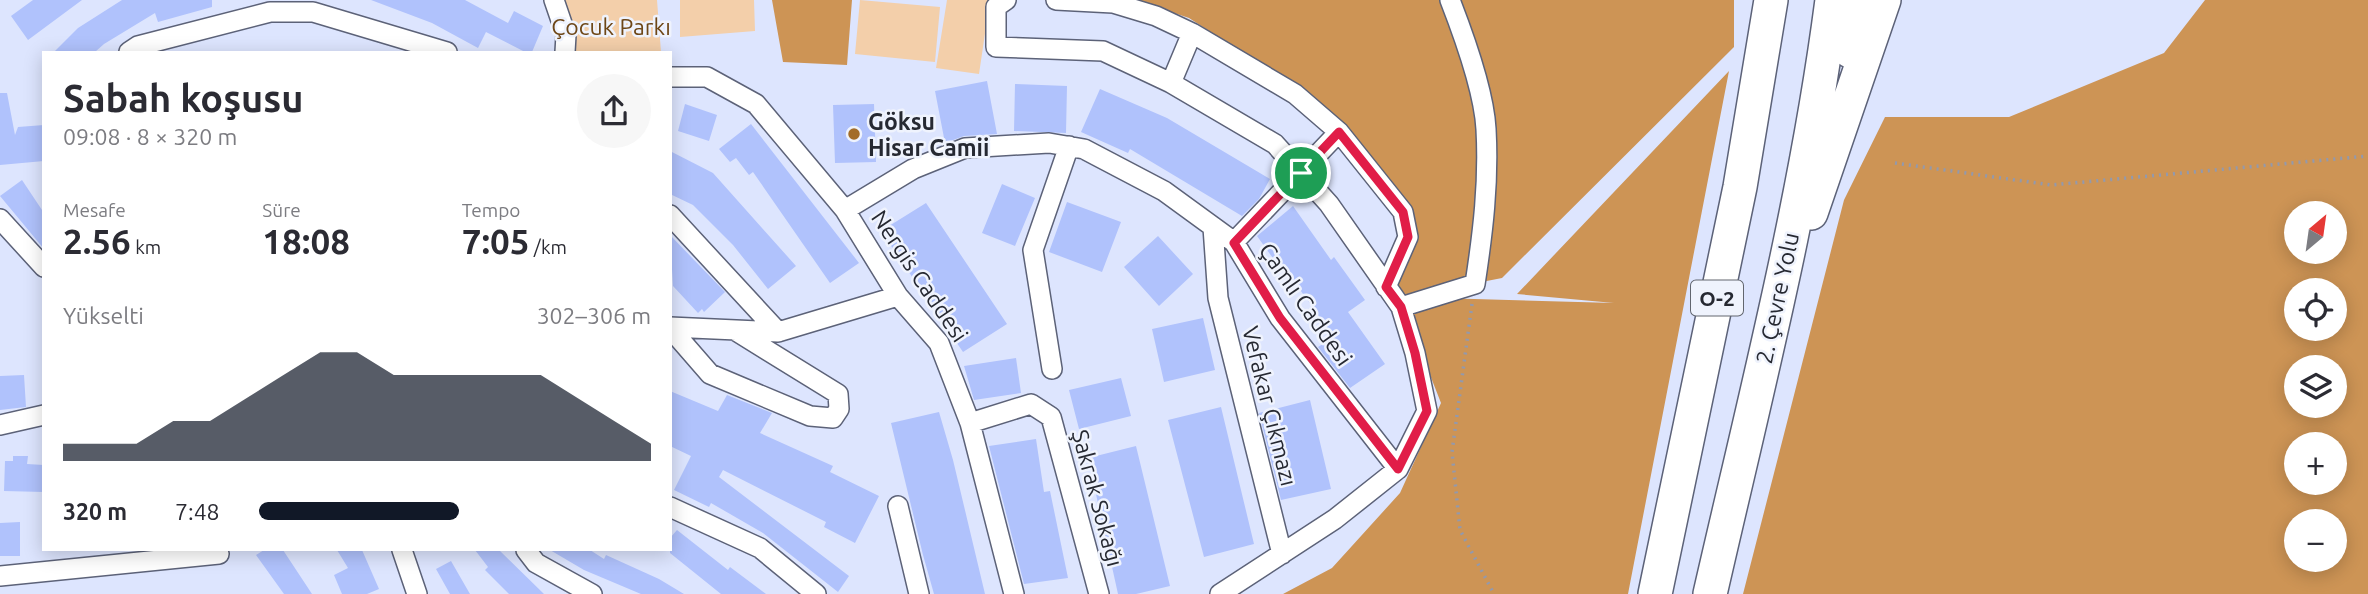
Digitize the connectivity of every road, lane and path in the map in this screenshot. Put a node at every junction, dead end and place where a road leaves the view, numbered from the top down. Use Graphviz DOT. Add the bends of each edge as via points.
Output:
graph roads {
  1 [pos="554,0"];
  2 [pos="1006,0"];
  3 [pos="1056,0"];
  4 [pos="1450,0"];
  5 [pos="1770,0"];
  6 [pos="1832,0"];
  7 [pos="1859,0"];
  8 [pos="1884,0"];
  9 [pos="1192,33"];
  10 [pos="130,51"];
  11 [pos="444,51"];
  12 [pos="565,51"];
  13 [pos="672,77"];
  14 [pos="1171,83"];
  15 [pos="1339,132"];
  16 [pos="1069,146"];
  17 [pos="2368,156"];
  18 [pos="1895,163"];
  19 [pos="1828,170"];
  20 [pos="1301,173"];
  21 [pos="845,210"];
  22 [pos="672,217"];
  23 [pos="0,219"];
  24 [pos="1213,227"];
  25 [pos="1234,243"];
  26 [pos="42,265"];
  27 [pos="1475,284"];
  28 [pos="1386,287"];
  29 [pos="1780,293"];
  30 [pos="898,296"];
  31 [pos="1401,307"];
  32 [pos="672,327"];
  33 [pos="672,329"];
  34 [pos="736,331"];
  35 [pos="778,332"];
  36 [pos="1052,369"];
  37 [pos="42,415"];
  38 [pos="970,423"];
  39 [pos="0,425"];
  40 [pos="1398,469"];
  41 [pos="898,506"];
  42 [pos="672,508"];
  43 [pos="402,551"];
  44 [pos="527,551"];
  45 [pos="219,554"];
  46 [pos="1282,554"];
  47 [pos="0,576"];
  48 [pos="417,594"];
  49 [pos="593,594"];
  50 [pos="816,594"];
  51 [pos="919,594"];
  52 [pos="1014,594"];
  53 [pos="1099,594"];
  54 [pos="1220,594"];
  55 [pos="1494,594"];
  56 [pos="1655,594"];
  57 [pos="1710,594"];
  1 -- 12 [label="street" via="566,35"];
  2 -- 14 [label="street" via="996,7 996,47 1103,51"];
  3 -- 9 [label="street" via="1113,3"];
  4 -- 27 [label="street" via="1465,38 1486,126 1486,211"];
  5 -- 56 [label="highway, O-2" via="1740,187"];
  6 -- 29 [label="highway, 2. Çevre Yolu / O-2" via="1822,78"];
  7 -- 19 [label="highway"];
  8 -- 19 [label="highway"];
  9 -- 14 [label="street"];
  9 -- 15 [label="street" via="1295,94"];
  10 -- 11 [label="street" via="270,12 313,12"];
  13 -- 21 [label="street, Nergis Caddesi" via="707,77 756,104"];
  14 -- 20 [label="street" via="1275,144"];
  15 -- 20 [label="street"];
  15 -- 28 [label="street" via="1403,212 1408,237"];
  16 -- 21 [label="street, Çamlı Caddesi" via="965,148 914,169"];
  16 -- 24 [label="street, Çamlı Caddesi" via="1084,149 1164,191"];
  16 -- 36 [label="street" via="1033,250"];
  17 -- 18 [label="path" via="2051,185"];
  19 -- 29 [label="highway"];
  20 -- 25 [label="street"];
  20 -- 28 [label="street" via="1329,204"];
  21 -- 30 [label="street, Nergis Caddesi"];
  22 -- 35 [label="street"];
  23 -- 26 [label="street"];
  24 -- 25 [label="street, Çamlı Caddesi"];
  24 -- 46 [label="street, Vefakar Çıkmazı" via="1218,298"];
  25 -- 40 [label="street, Çamlı Caddesi" via="1280,318"];
  27 -- 31 [label="street"];
  27 -- 55 [label="path" via="1452,452 1460,530"];
  28 -- 31 [label="street"];
  29 -- 57 [label="highway, 2. Çevre Yolu / O-2"];
  30 -- 35 [label="street"];
  30 -- 38 [label="street, Nergis Caddesi" via="939,342"];
  31 -- 40 [label="street" via="1427,411"];
  32 -- 34 [label="street"];
  33 -- 34 [label="street" via="710,374 810,416 833,418 839,409 838,394"];
  34 -- 35 [label="street"];
  37 -- 39 [label="street"];
  38 -- 52 [label="street, Nergis Caddesi"];
  38 -- 53 [label="street, Şakrak Sokağı" via="1031,404 1051,418"];
  40 -- 46 [label="street"];
  41 -- 51 [label="street"];
  42 -- 50 [label="street" via="760,548"];
  43 -- 48 [label="street"];
  44 -- 49 [label="street" via="536,563"];
  45 -- 47 [label="street"];
  46 -- 54 [label="street"];
}
